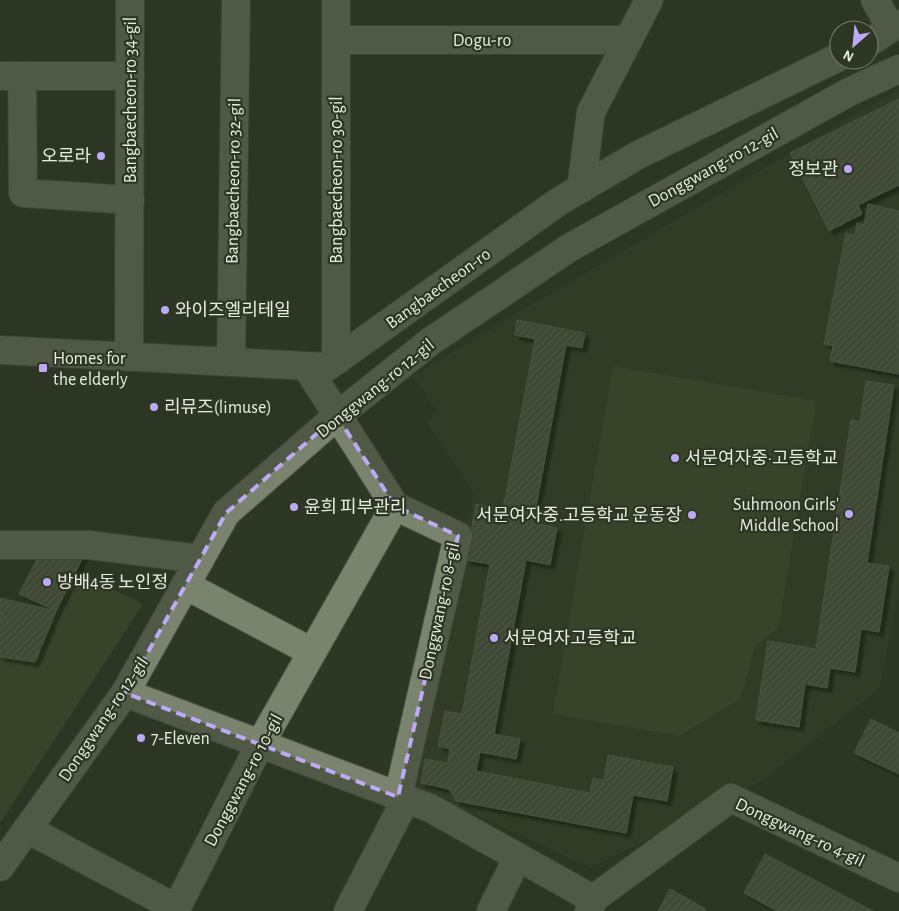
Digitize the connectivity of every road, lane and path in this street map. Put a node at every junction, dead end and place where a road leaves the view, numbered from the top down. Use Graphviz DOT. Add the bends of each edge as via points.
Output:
graph roads {
  1 [pos="130,0"];
  2 [pos="236,0"];
  3 [pos="336,0"];
  4 [pos="648,0"];
  5 [pos="875,0"];
  6 [pos="886,31"];
  7 [pos="336,40"];
  8 [pos="628,40"];
  9 [pos="829,61"];
  10 [pos="899,69"];
  11 [pos="11,76"];
  12 [pos="130,76"];
  13 [pos="581,188"];
  14 [pos="130,200"];
  15 [pos="0,350"];
  16 [pos="129,357"];
  17 [pos="336,361"];
  18 [pos="231,362"];
  19 [pos="306,366"];
  20 [pos="337,416"];
  21 [pos="394,506"];
  22 [pos="0,545"];
  23 [pos="200,559"];
  24 [pos="185,586"];
  25 [pos="312,652"];
  26 [pos="125,692"];
  27 [pos="260,744"];
  28 [pos="402,798"];
  29 [pos="27,829"];
  30 [pos="518,857"];
  31 [pos="0,867"];
  32 [pos="899,878"];
  33 [pos="591,905"];
  34 [pos="176,910"];
  35 [pos="348,911"];
  36 [pos="491,911"];
  1 -- 12 [label="street, Bangbaecheon-ro 34-gil"];
  2 -- 18 [label="street, Bangbaecheon-ro 32-gil"];
  3 -- 7 [label="street, Bangbaecheon-ro 30-gil"];
  4 -- 8 [label="street"];
  5 -- 6 [label="street"];
  7 -- 8 [label="street, Dogu-ro"];
  7 -- 17 [label="street, Bangbaecheon-ro 30-gil"];
  8 -- 13 [label="street" via="591,112"];
  9 -- 13 [label="street, Bangbaecheon-ro" via="638,155"];
  10 -- 20 [label="street, Donggwang-ro 12-gil" via="832,101 569,248 431,341"];
  11 -- 12 [label="street"];
  11 -- 14 [label="street, Bangbaecheon-ro 34-gil" via="23,193"];
  12 -- 14 [label="street, Bangbaecheon-ro 34-gil"];
  13 -- 17 [label="street, Bangbaecheon-ro"];
  14 -- 16 [label="street, Bangbaecheon-ro 34-gil"];
  15 -- 16 [label="street, Bangbaecheon-ro"];
  16 -- 18 [label="street, Bangbaecheon-ro"];
  17 -- 19 [label="street, Bangbaecheon-ro" via="327,367"];
  18 -- 19 [label="street, Bangbaecheon-ro"];
  19 -- 20 [label="street"];
  20 -- 21 [label="street"];
  20 -- 23 [label="street, Donggwang-ro 12-gil" via="226,513"];
  21 -- 25 [label="street, Donggwang-ro 10-gil"];
  21 -- 28 [label="street, Donggwang-ro 8-gil" via="458,536"];
  22 -- 23 [label="street" via="89,545"];
  23 -- 24 [label="street, Donggwang-ro 12-gil"];
  24 -- 25 [label="street"];
  24 -- 26 [label="street, Donggwang-ro 12-gil"];
  25 -- 27 [label="street, Donggwang-ro 10-gil"];
  26 -- 27 [label="street"];
  26 -- 29 [label="street, Donggwang-ro 12-gil"];
  27 -- 28 [label="street"];
  27 -- 34 [label="street, Donggwang-ro 10-gil"];
  28 -- 30 [label="street" via="430,808"];
  28 -- 35 [label="street, Donggwang-ro 8-gil"];
  29 -- 31 [label="street, Donggwang-ro 12-gil"];
  29 -- 34 [label="street, Donggwang-ro 10-gil"];
  30 -- 33 [label="street"];
  30 -- 36 [label="street"];
  32 -- 33 [label="street, Donggwang-ro 4-gil" via="731,798"];
}
